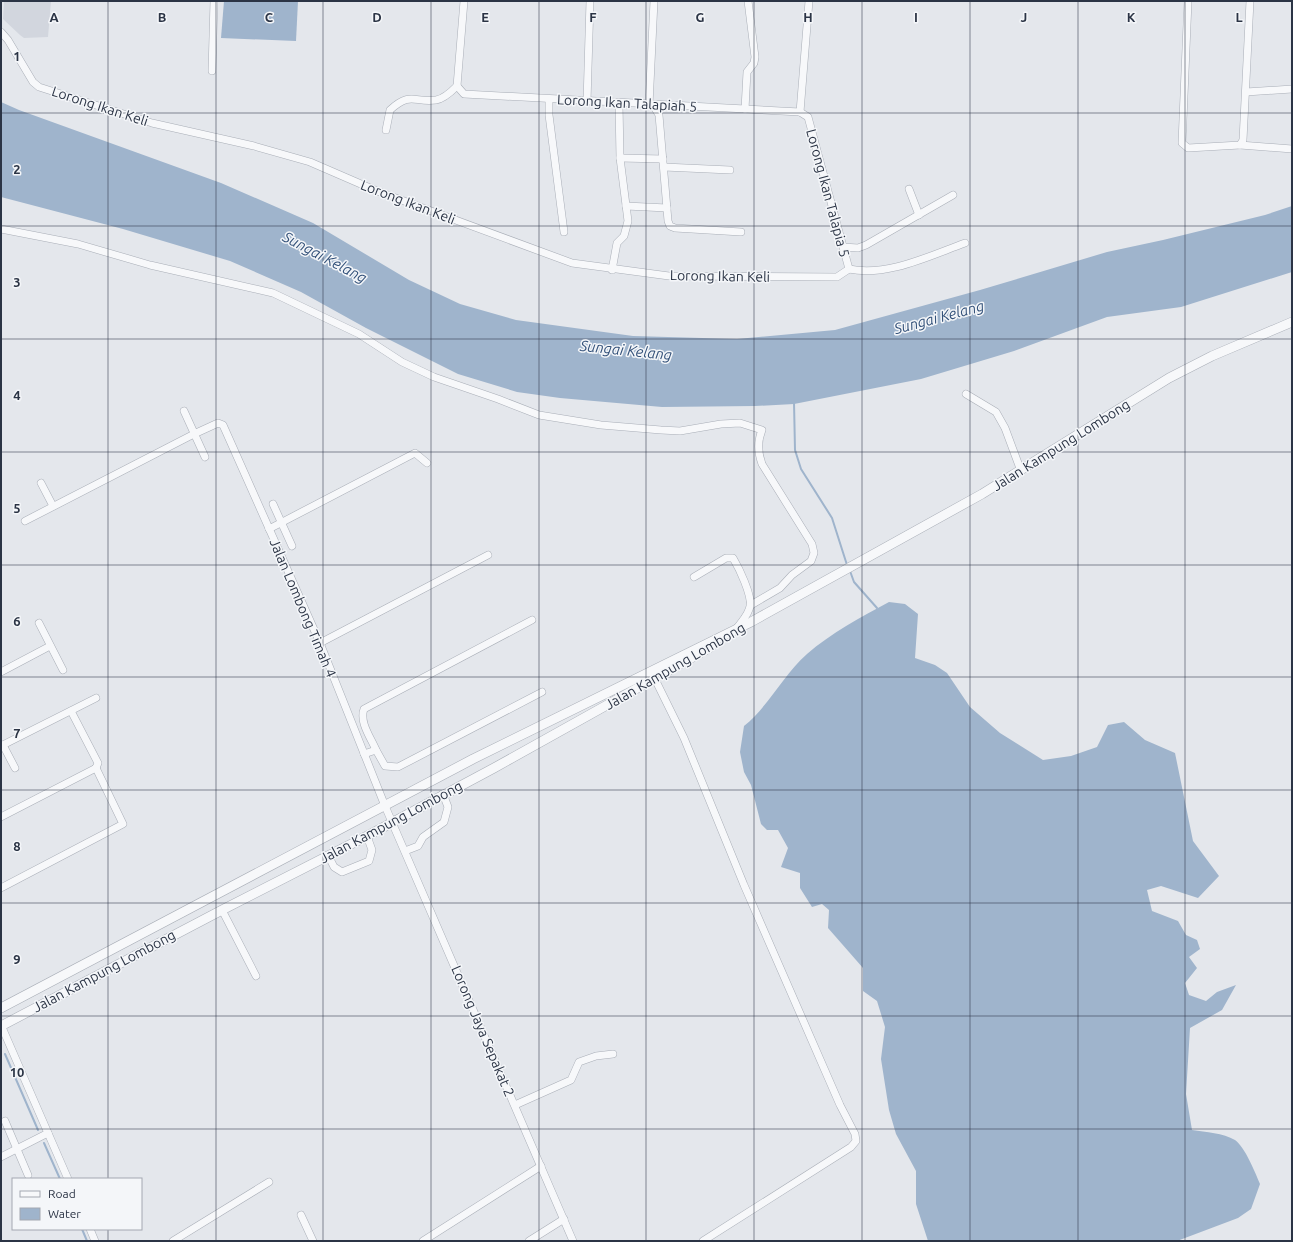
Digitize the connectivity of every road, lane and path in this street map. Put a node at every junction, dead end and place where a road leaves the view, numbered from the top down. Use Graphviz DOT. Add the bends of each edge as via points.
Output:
graph roads {
  1 [pos="214,1"];
  2 [pos="464,1"];
  3 [pos="590,1"];
  4 [pos="654,1"];
  5 [pos="748,1"];
  6 [pos="809,1"];
  7 [pos="1188,1"];
  8 [pos="1250,1"];
  9 [pos="1,32"];
  10 [pos="212,71"];
  11 [pos="457,86"];
  12 [pos="1292,88"];
  13 [pos="1246,92"];
  14 [pos="550,100"];
  15 [pos="587,102"];
  16 [pos="619,104"];
  17 [pos="651,105"];
  18 [pos="745,109"];
  19 [pos="800,112"];
  20 [pos="386,130"];
  21 [pos="1240,145"];
  22 [pos="1292,149"];
  23 [pos="620,158"];
  24 [pos="663,159"];
  25 [pos="664,167"];
  26 [pos="730,170"];
  27 [pos="909,189"];
  28 [pos="953,195"];
  29 [pos="626,206"];
  30 [pos="667,208"];
  31 [pos="919,215"];
  32 [pos="1,229"];
  33 [pos="564,232"];
  34 [pos="740,232"];
  35 [pos="965,243"];
  36 [pos="843,247"];
  37 [pos="849,269"];
  38 [pos="612,270"];
  39 [pos="1292,322"];
  40 [pos="966,394"];
  41 [pos="184,411"];
  42 [pos="194,434"];
  43 [pos="205,457"];
  44 [pos="427,464"];
  45 [pos="1021,471"];
  46 [pos="41,483"];
  47 [pos="273,504"];
  48 [pos="53,506"];
  49 [pos="25,521"];
  50 [pos="281,523"];
  51 [pos="269,529"];
  52 [pos="292,546"];
  53 [pos="488,555"];
  54 [pos="694,577"];
  55 [pos="751,605"];
  56 [pos="532,620"];
  57 [pos="751,622"];
  58 [pos="39,623"];
  59 [pos="737,628"];
  60 [pos="320,643"];
  61 [pos="50,646"];
  62 [pos="63,670"];
  63 [pos="1,672"];
  64 [pos="653,675"];
  65 [pos="542,692"];
  66 [pos="96,698"];
  67 [pos="71,711"];
  68 [pos="2,746"];
  69 [pos="376,750"];
  70 [pos="364,754"];
  71 [pos="15,768"];
  72 [pos="96,768"];
  73 [pos="443,794"];
  74 [pos="385,806"];
  75 [pos="1,817"];
  76 [pos="392,821"];
  77 [pos="367,836"];
  78 [pos="405,851"];
  79 [pos="328,855"];
  80 [pos="1,888"];
  81 [pos="222,910"];
  82 [pos="256,976"];
  83 [pos="1,1008"];
  84 [pos="1,1025"];
  85 [pos="613,1054"];
  86 [pos="514,1105"];
  87 [pos="5,1121"];
  88 [pos="48,1133"];
  89 [pos="17,1149"];
  90 [pos="1,1157"];
  91 [pos="541,1166"];
  92 [pos="28,1175"];
  93 [pos="68,1178"];
  94 [pos="269,1182"];
  95 [pos="301,1215"];
  96 [pos="564,1219"];
  97 [pos="90,1230"];
  98 [pos="312,1240"];
  99 [pos="95,1241"];
  100 [pos="173,1241"];
  101 [pos="423,1241"];
  102 [pos="529,1241"];
  103 [pos="573,1241"];
  104 [pos="703,1241"];
  1 -- 10 [label="street"];
  2 -- 11 [label="street"];
  3 -- 15 [label="street"];
  4 -- 17 [label="street"];
  5 -- 18 [label="street" via="755,57 747,72"];
  6 -- 19 [label="street, Lorong Ikan Talapia 5"];
  7 -- 21 [label="street" via="1182,143 1188,148"];
  8 -- 13 [label="street"];
  9 -- 38 [label="street, Lorong Ikan Keli" via="33,82 39,86 152,122 310,162 377,191 572,264"];
  11 -- 14 [label="street, Lorong Ikan Talapiah 5" via="464,94"];
  11 -- 20 [label="street" via="437,100 404,99 390,110"];
  12 -- 13 [label="street"];
  13 -- 21 [label="street" via="1243,140"];
  14 -- 15 [label="street, Lorong Ikan Talapiah 5"];
  14 -- 33 [label="street" via="549,115"];
  15 -- 16 [label="street, Lorong Ikan Talapiah 5"];
  16 -- 17 [label="street, Lorong Ikan Talapiah 5"];
  16 -- 23 [label="street"];
  17 -- 18 [label="street, Lorong Ikan Talapiah 5"];
  17 -- 24 [label="street" via="659,115"];
  18 -- 19 [label="street, Lorong Ikan Talapiah 5"];
  19 -- 36 [label="street, Lorong Ikan Talapia 5" via="808,117"];
  21 -- 22 [label="street"];
  23 -- 24 [label="street"];
  23 -- 29 [label="street"];
  24 -- 25 [label="street"];
  25 -- 26 [label="street"];
  25 -- 30 [label="street"];
  27 -- 31 [label="street"];
  28 -- 31 [label="street"];
  29 -- 30 [label="street"];
  29 -- 38 [label="street" via="628,221 624,236 617,243"];
  30 -- 34 [label="street" via="668,221 670,226 675,228"];
  31 -- 36 [label="street" via="858,248"];
  32 -- 55 [label="street" via="78,244 150,265 273,293 359,334 402,362 434,377 539,415 601,425 661,430 680,431 740,423 762,430 758,453 762,464 812,544 814,553 811,561 780,588"];
  35 -- 37 [label="street" via="877,271"];
  36 -- 37 [label="street, Lorong Ikan Talapia 5"];
  37 -- 38 [label="street, Lorong Ikan Keli" via="837,277 669,276"];
  39 -- 45 [label="street, Jalan Kampung Lombong" via="1212,356 1169,378"];
  40 -- 45 [label="street" via="996,412 1005,428"];
  41 -- 42 [label="street"];
  42 -- 43 [label="street"];
  42 -- 48 [label="street, Jalan Lombong Timah 4"];
  42 -- 51 [label="street, Jalan Lombong Timah 4" via="218,423 223,425"];
  44 -- 50 [label="street" via="415,453"];
  45 -- 57 [label="street, Jalan Kampung Lombong"];
  46 -- 48 [label="street"];
  47 -- 50 [label="street"];
  48 -- 49 [label="street, Jalan Lombong Timah 4"];
  50 -- 51 [label="street"];
  50 -- 52 [label="street"];
  51 -- 60 [label="street, Jalan Lombong Timah 4"];
  53 -- 60 [label="street"];
  54 -- 55 [label="street" via="726,558 733,558 741,572"];
  55 -- 59 [label="street"];
  56 -- 69 [label="street" via="364,709 363,721"];
  57 -- 59 [label="street, Jalan Kampung Lombong"];
  57 -- 64 [label="street, Jalan Kampung Lombong" via="731,636"];
  58 -- 61 [label="street"];
  59 -- 64 [label="street, Jalan Kampung Lombong"];
  60 -- 70 [label="street, Jalan Lombong Timah 4"];
  61 -- 62 [label="street"];
  61 -- 63 [label="street"];
  64 -- 73 [label="street, Jalan Kampung Lombong"];
  64 -- 74 [label="street, Jalan Kampung Lombong" via="473,759"];
  64 -- 104 [label="street" via="684,738 744,884 856,1141 851,1147"];
  65 -- 69 [label="street" via="398,767 386,766"];
  66 -- 67 [label="street"];
  67 -- 68 [label="street"];
  67 -- 72 [label="street" via="98,763"];
  68 -- 71 [label="street"];
  69 -- 70 [label="street"];
  70 -- 74 [label="street, Jalan Lombong Timah 4"];
  72 -- 75 [label="street"];
  72 -- 80 [label="street" via="123,824"];
  73 -- 76 [label="street, Jalan Kampung Lombong"];
  73 -- 78 [label="street" via="448,807 444,822 423,837 418,846"];
  74 -- 76 [label="street, Jalan Lombong Timah 4"];
  74 -- 83 [label="street, Jalan Kampung Lombong"];
  76 -- 77 [label="street, Jalan Kampung Lombong"];
  76 -- 78 [label="street, Lorong Jaya Sepakat 2"];
  77 -- 79 [label="street, Jalan Kampung Lombong"];
  77 -- 79 [label="street" via="372,850 369,861 342,872 334,867"];
  78 -- 86 [label="street, Lorong Jaya Sepakat 2"];
  79 -- 81 [label="street, Jalan Kampung Lombong"];
  81 -- 82 [label="street"];
  81 -- 84 [label="street, Jalan Kampung Lombong"];
  84 -- 88 [label="street"];
  85 -- 86 [label="street" via="579,1062 571,1080"];
  86 -- 91 [label="street, Lorong Jaya Sepakat 2"];
  87 -- 89 [label="street"];
  88 -- 89 [label="street"];
  88 -- 93 [label="street"];
  89 -- 90 [label="street"];
  89 -- 92 [label="street"];
  91 -- 96 [label="street, Lorong Jaya Sepakat 2"];
  91 -- 101 [label="street"];
  94 -- 100 [label="street"];
  95 -- 98 [label="street"];
  96 -- 102 [label="street"];
  96 -- 103 [label="street, Lorong Jaya Sepakat 2"];
  97 -- 99 [label="street"];
}
